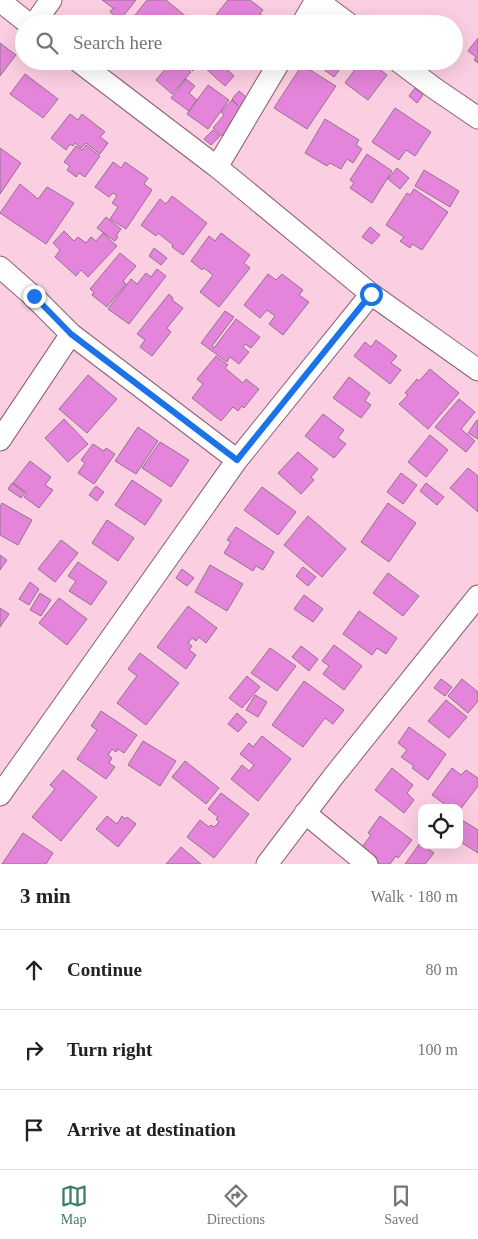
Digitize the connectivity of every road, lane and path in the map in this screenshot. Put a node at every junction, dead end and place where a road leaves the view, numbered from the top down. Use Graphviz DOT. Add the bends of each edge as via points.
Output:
graph roads {
  1 [pos="51,0"];
  2 [pos="317,0"];
  3 [pos="0,2"];
  4 [pos="17,15"];
  5 [pos="40,15"];
  6 [pos="308,15"];
  7 [pos="337,15"];
  8 [pos="90,70"];
  9 [pos="275,70"];
  10 [pos="410,70"];
  11 [pos="478,118"];
  12 [pos="217,167"];
  13 [pos="0,267"];
  14 [pos="371,294"];
  15 [pos="71,334"];
  16 [pos="478,370"];
  17 [pos="0,440"];
  18 [pos="237,460"];
  19 [pos="478,596"];
  20 [pos="0,795"];
  21 [pos="305,813"];
  22 [pos="267,864"];
  23 [pos="367,864"];
  1 -- 5 [label="street"];
  2 -- 6 [label="street"];
  2 -- 7 [label="street"];
  3 -- 4 [label="street"];
  8 -- 12 [label="street"];
  9 -- 12 [label="street"];
  10 -- 11 [label="street"];
  12 -- 14 [label="street"];
  13 -- 15 [label="street"];
  14 -- 16 [label="street"];
  14 -- 18 [label="street"];
  15 -- 17 [label="street"];
  15 -- 18 [label="street"];
  18 -- 20 [label="street"];
  19 -- 21 [label="street"];
  21 -- 22 [label="street"];
  21 -- 23 [label="street"];
}
